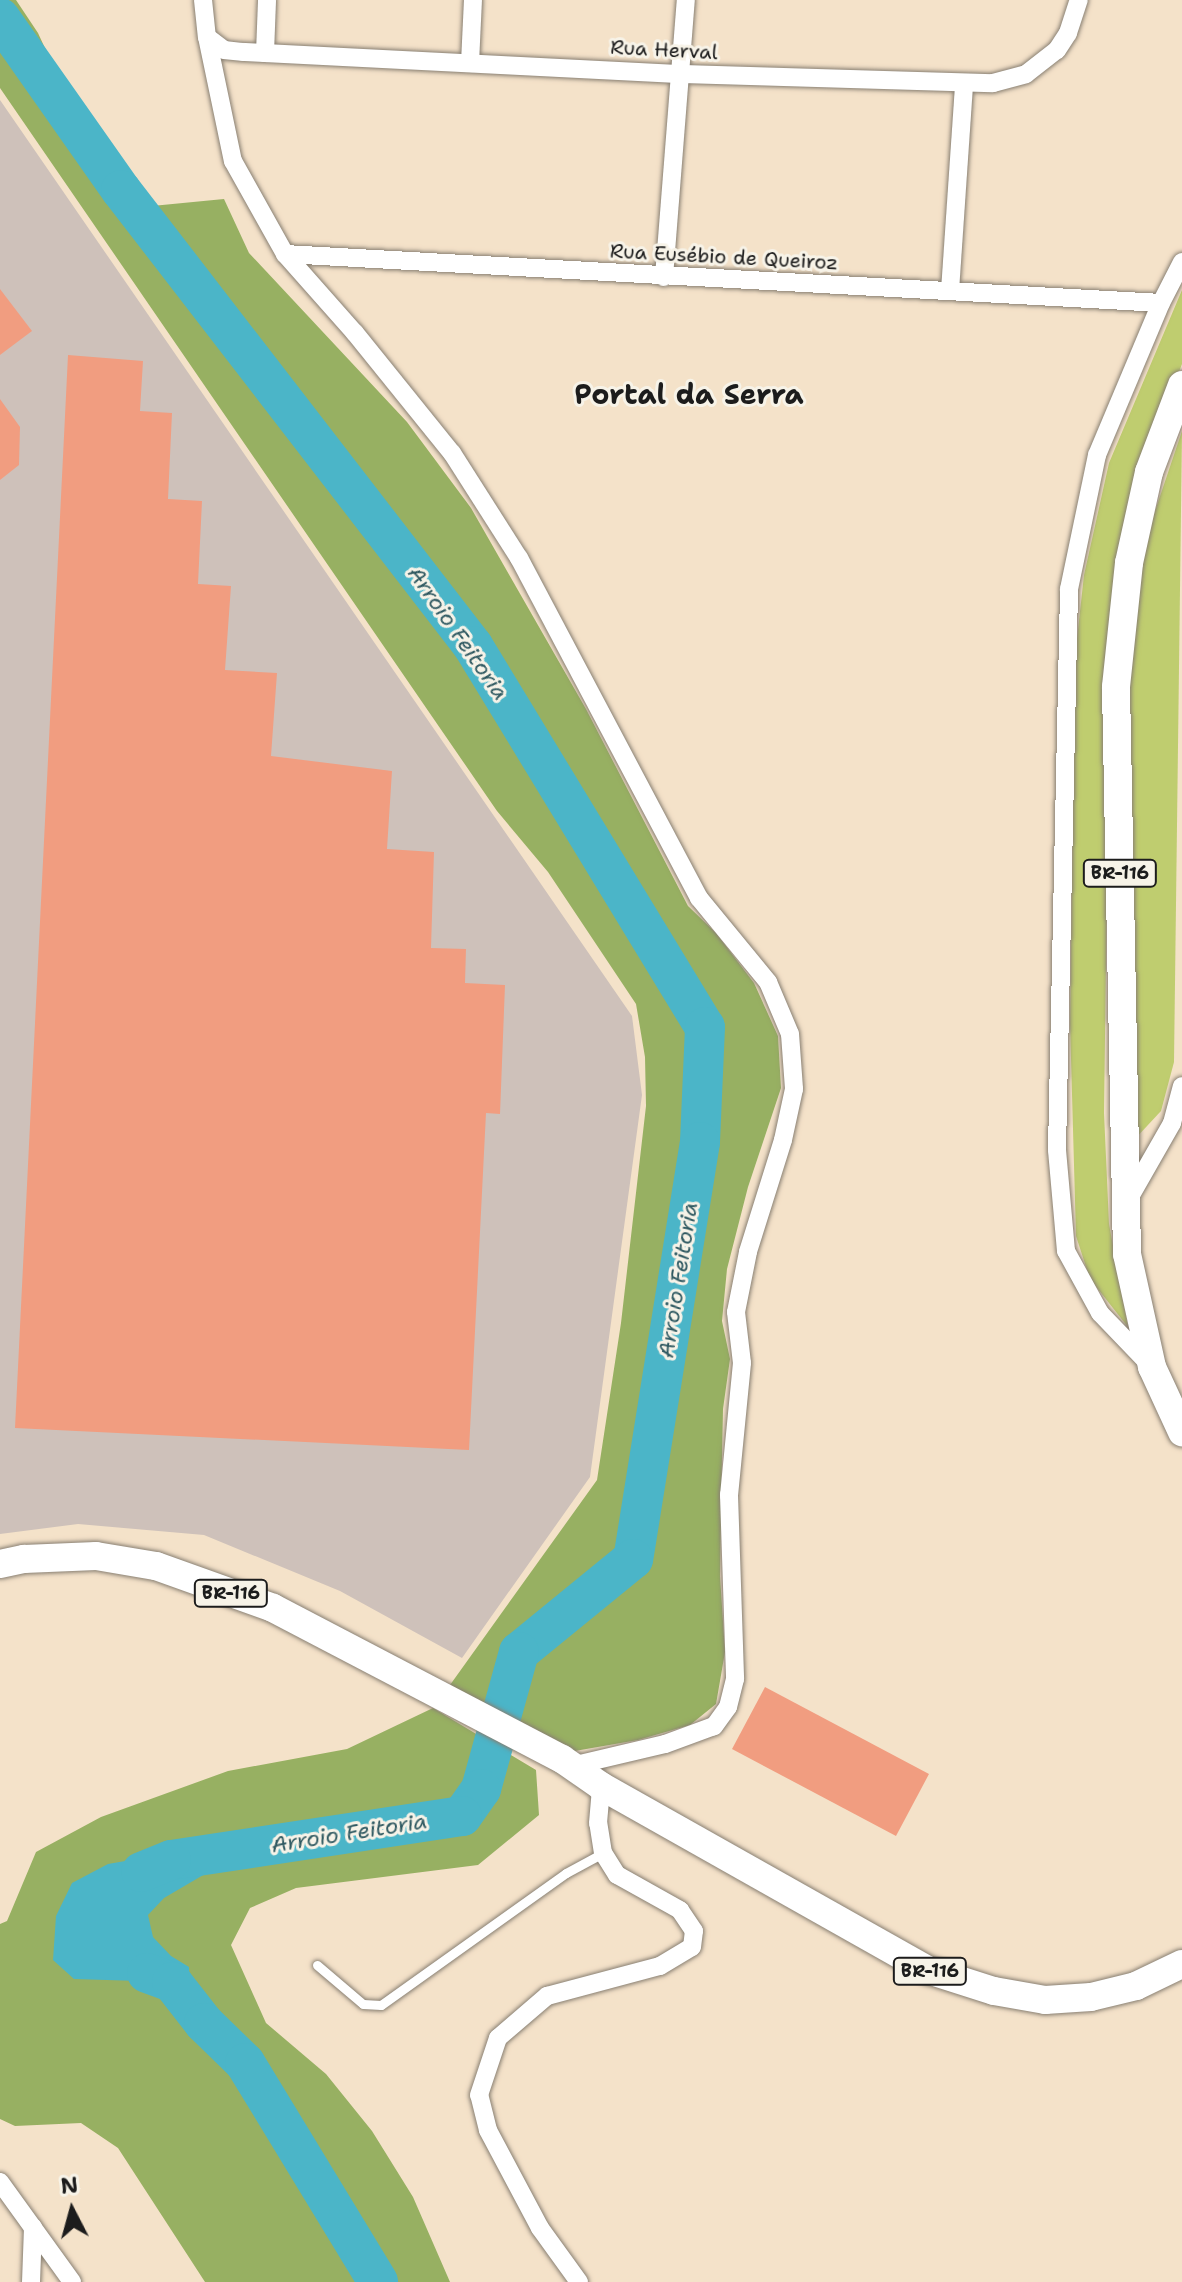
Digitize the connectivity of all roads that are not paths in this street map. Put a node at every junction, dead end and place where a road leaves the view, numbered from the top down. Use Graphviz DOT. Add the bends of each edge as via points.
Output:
graph roads {
  1 [pos="203,0"];
  2 [pos="267,0"];
  3 [pos="473,0"];
  4 [pos="686,0"];
  5 [pos="1079,0"];
  6 [pos="207,37"];
  7 [pos="265,53"];
  8 [pos="470,63"];
  9 [pos="683,74"];
  10 [pos="964,84"];
  11 [pos="285,254"];
  12 [pos="1182,262"];
  13 [pos="664,277"];
  14 [pos="950,291"];
  15 [pos="1161,303"];
  16 [pos="1182,385"];
  17 [pos="1182,1086"];
  18 [pos="1126,1204"];
  19 [pos="1152,1367"];
  20 [pos="1182,1432"];
  21 [pos="0,1564"];
  22 [pos="567,1762"];
  23 [pos="601,1786"];
  24 [pos="603,1853"];
  25 [pos="1182,1964"];
  26 [pos="317,1965"];
  27 [pos="0,2182"];
  28 [pos="33,2227"];
  29 [pos="31,2282"];
  30 [pos="72,2282"];
  31 [pos="579,2282"];
  1 -- 6 [label="street"];
  2 -- 7 [label="street"];
  3 -- 8 [label="street"];
  4 -- 9 [label="street"];
  5 -- 10 [label="street, Rua Herval" via="1068,33 1042,64 1010,81"];
  6 -- 7 [label="street, Rua Herval" via="224,50"];
  6 -- 11 [label="street" via="233,161"];
  7 -- 8 [label="street, Rua Herval"];
  8 -- 9 [label="street, Rua Herval"];
  9 -- 10 [label="street, Rua Herval"];
  9 -- 13 [label="street"];
  10 -- 14 [label="street"];
  11 -- 13 [label="street, Rua Eusébio de Queiroz"];
  11 -- 22 [label="street" via="452,453 519,558 699,898 768,982 790,1034 794,1089 736,1312 742,1363 729,1495 735,1679 728,1707 714,1726 665,1744"];
  12 -- 15 [label="street"];
  13 -- 14 [label="street, Rua Eusébio de Queiroz"];
  14 -- 15 [label="street, Rua Eusébio de Queiroz"];
  15 -- 19 [label="street" via="1097,455 1069,589 1057,1150 1066,1251 1100,1313"];
  16 -- 18 [label="main road, BR-116" via="1142,502 1129,563 1116,687"];
  17 -- 18 [label="street" via="1172,1123"];
  18 -- 19 [label="main road, BR-116" via="1127,1254"];
  19 -- 20 [label="main road, BR-116"];
  21 -- 22 [label="main road, BR-116" via="96,1556 156,1566 273,1608"];
  22 -- 23 [label="main road, BR-116"];
  23 -- 24 [label="street" via="598,1823"];
  23 -- 25 [label="main road, BR-116" via="928,1970 994,1991 1045,2000 1091,1997 1136,1986"];
  24 -- 26 [label="lane" via="566,1873 381,2005 363,2004"];
  24 -- 31 [label="street" via="617,1875 680,1910 694,1931 692,1947 660,1966 547,1996 498,2038 479,2095 488,2130 540,2228"];
  27 -- 28 [label="street"];
  28 -- 29 [label="street"];
  28 -- 30 [label="street"];
}
